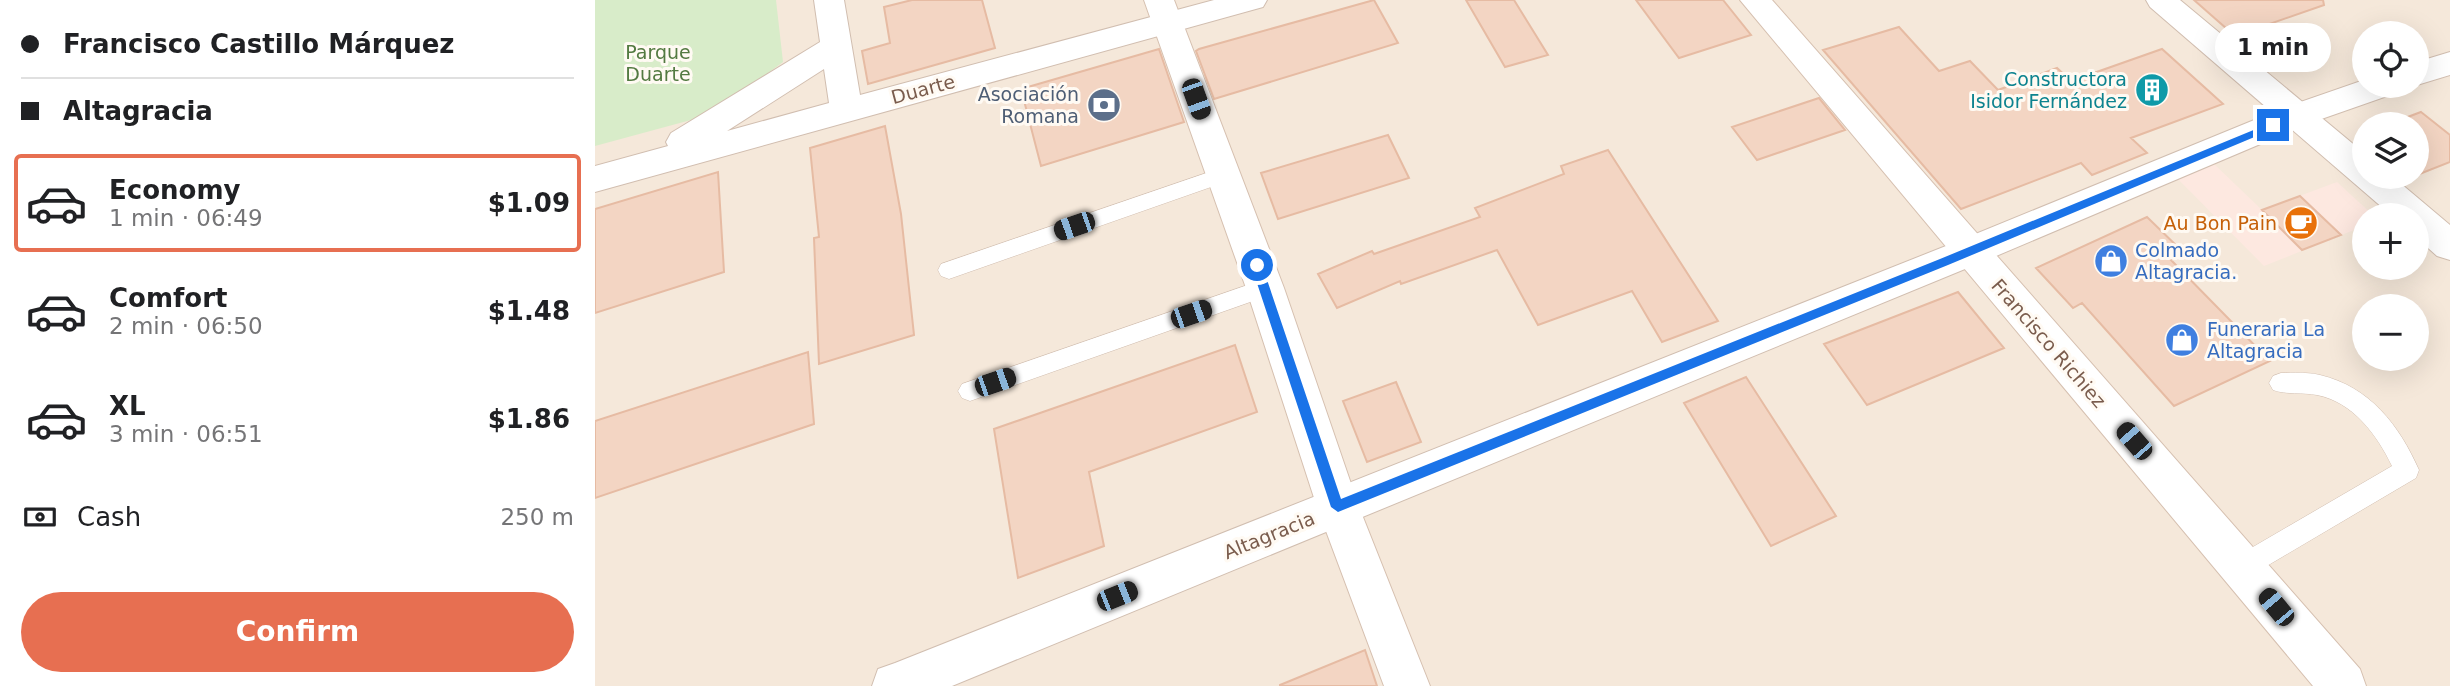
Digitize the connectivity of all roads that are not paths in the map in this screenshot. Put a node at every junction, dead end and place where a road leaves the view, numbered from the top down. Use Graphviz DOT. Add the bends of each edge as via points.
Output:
graph roads {
  1 [pos="829,0"];
  2 [pos="1252,0"];
  3 [pos="1755,0"];
  4 [pos="2161,0"];
  5 [pos="1164,11"];
  6 [pos="837,46"];
  7 [pos="2450,63"];
  8 [pos="2429,70"];
  9 [pos="2352,96"];
  10 [pos="846,110"];
  11 [pos="2298,115"];
  12 [pos="2352,162"];
  13 [pos="649,164"];
  14 [pos="1224,175"];
  15 [pos="595,179"];
  16 [pos="2384,189"];
  17 [pos="2401,203"];
  18 [pos="2429,227"];
  19 [pos="2450,246"];
  20 [pos="1969,252"];
  21 [pos="949,270"];
  22 [pos="1265,288"];
  23 [pos="2281,383"];
  24 [pos="970,391"];
  25 [pos="1338,507"];
  26 [pos="2243,567"];
  27 [pos="895,686"];
  28 [pos="1407,686"];
  29 [pos="2343,686"];
  1 -- 6 [label="street"];
  2 -- 5 [label="street, Duarte"];
  3 -- 20 [label="street, Francisco Richiez"];
  4 -- 11 [label="street"];
  5 -- 10 [label="street, Duarte"];
  5 -- 14 [label="street"];
  6 -- 10 [label="street"];
  6 -- 13 [label="street"];
  7 -- 8 [label="street"];
  9 -- 11 [label="street, Altagracia"];
  10 -- 13 [label="street, Duarte"];
  11 -- 12 [label="street"];
  11 -- 20 [label="street, Altagracia"];
  13 -- 15 [label="street, Duarte"];
  14 -- 21 [label="lane"];
  14 -- 22 [label="street"];
  16 -- 17 [label="street"];
  18 -- 19 [label="street"];
  20 -- 25 [label="street, Altagracia"];
  20 -- 26 [label="street, Francisco Richiez"];
  22 -- 24 [label="lane"];
  22 -- 25 [label="street"];
  23 -- 26 [label="lane" via="2319,384 2364,405 2394,441 2407,470"];
  25 -- 27 [label="street, Altagracia"];
  25 -- 28 [label="street"];
  26 -- 29 [label="street, Francisco Richiez"];
}
